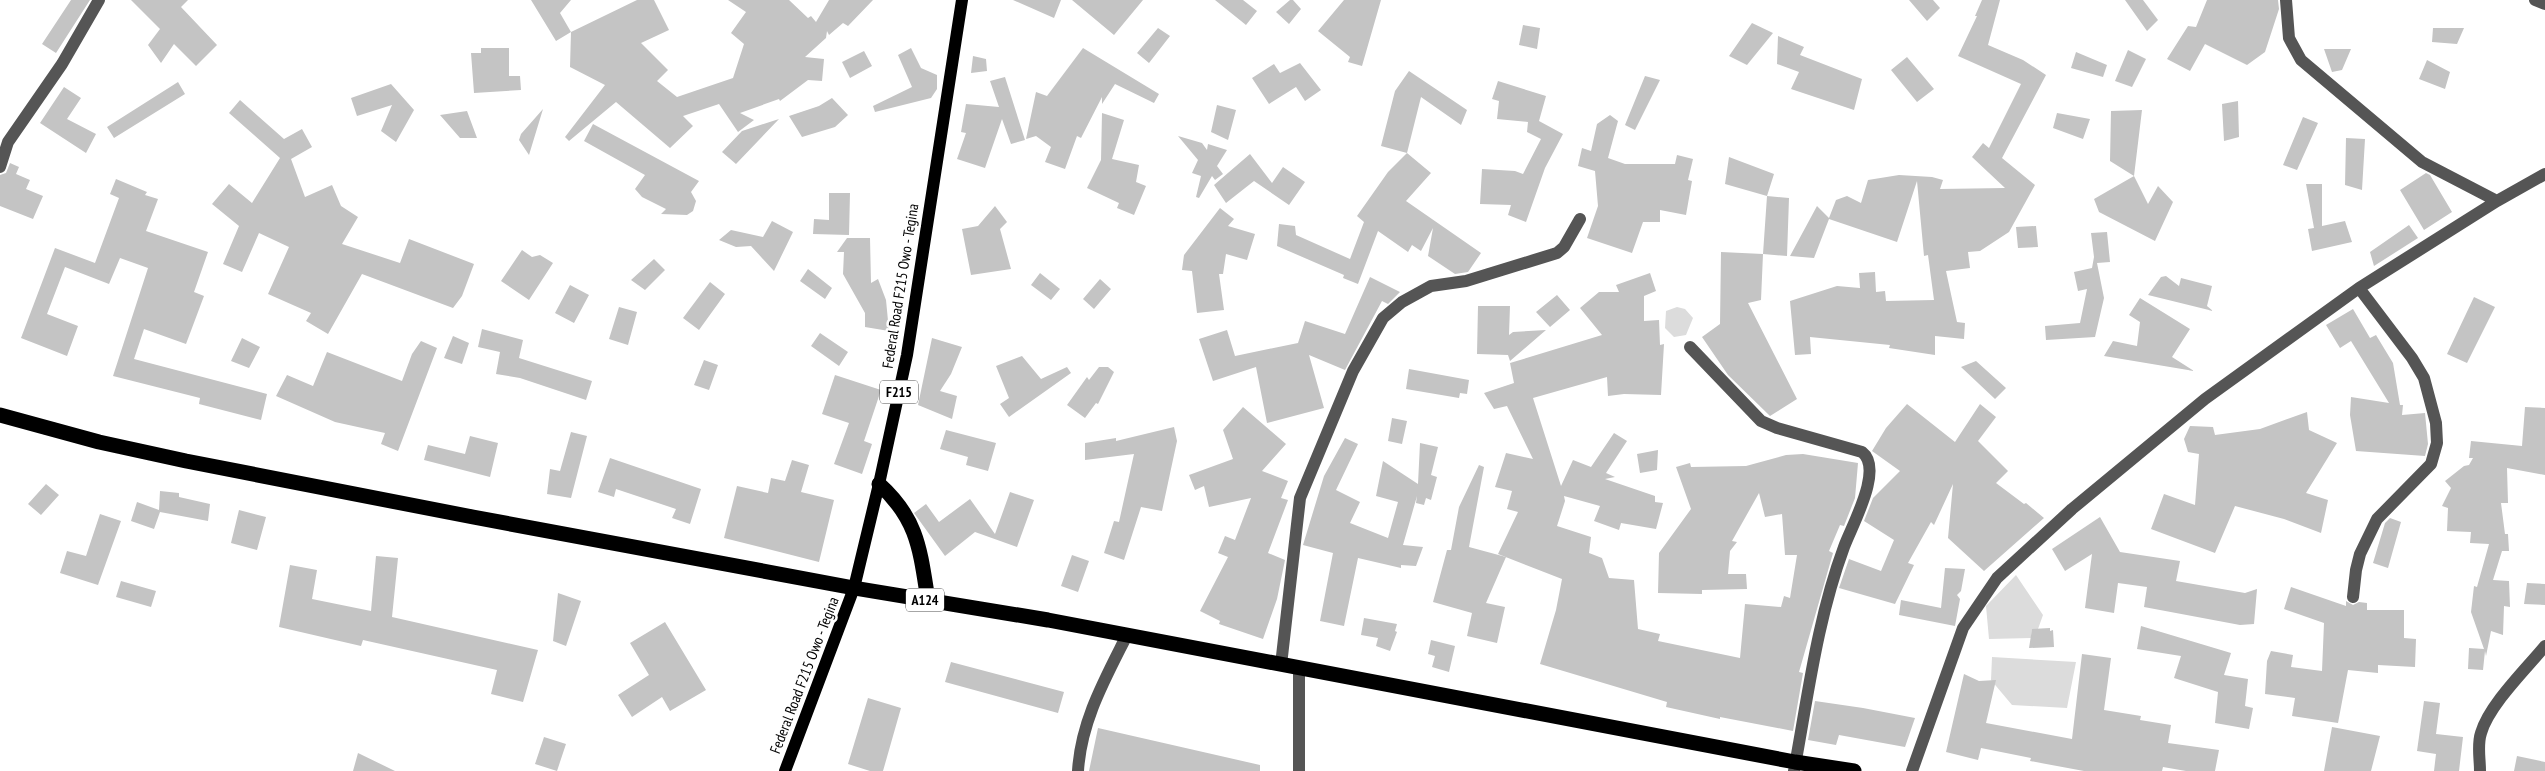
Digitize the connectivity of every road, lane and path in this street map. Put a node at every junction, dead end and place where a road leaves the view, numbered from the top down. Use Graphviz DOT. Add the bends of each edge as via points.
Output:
graph roads {
  1 [pos="99,0"];
  2 [pos="962,0"];
  3 [pos="2286,0"];
  4 [pos="2535,0"];
  5 [pos="2545,4"];
  6 [pos="0,167"];
  7 [pos="2545,174"];
  8 [pos="2497,201"];
  9 [pos="1580,219"];
  10 [pos="2359,288"];
  11 [pos="1690,347"];
  12 [pos="0,415"];
  13 [pos="878,484"];
  14 [pos="854,588"];
  15 [pos="2353,597"];
  16 [pos="928,600"];
  17 [pos="1126,635"];
  18 [pos="2545,646"];
  19 [pos="1281,665"];
  20 [pos="1299,667"];
  21 [pos="1794,767"];
  22 [pos="785,771"];
  23 [pos="1078,771"];
  24 [pos="1299,771"];
  25 [pos="1854,771"];
  26 [pos="1912,771"];
  27 [pos="2480,771"];
  1 -- 6 [label="street" via="62,64 8,142"];
  2 -- 13 [label="main road, Federal Road F215 Owo - Tegina / F215" via="907,355"];
  3 -- 8 [label="street" via="2288,38 2302,60 2422,162"];
  4 -- 5 [label="street"];
  7 -- 8 [label="street"];
  8 -- 10 [label="street"];
  9 -- 19 [label="street" via="1557,253 1466,281 1431,286 1402,302 1383,318 1353,371 1300,498"];
  10 -- 15 [label="street" via="2424,378 2436,423 2437,443 2431,464 2377,518 2360,554"];
  10 -- 26 [label="street" via="2205,399 2072,509 1997,578 1963,628"];
  11 -- 21 [label="street" via="1761,421 1862,452 1868,456 1871,465 1868,482 1835,572 1821,626"];
  12 -- 14 [label="highway, A124" via="186,461"];
  13 -- 14 [label="main road, Federal Road F215 Owo - Tegina / F215"];
  13 -- 16 [label="highway" via="902,508 911,525"];
  14 -- 16 [label="highway, A124"];
  14 -- 22 [label="main road, Federal Road F215 Owo - Tegina / F215"];
  16 -- 17 [label="highway, A124"];
  17 -- 19 [label="highway, A124"];
  17 -- 23 [label="street" via="1091,707 1079,751"];
  18 -- 27 [label="street" via="2488,716 2481,733"];
  19 -- 20 [label="highway, A124"];
  20 -- 21 [label="highway, A124"];
  20 -- 24 [label="street"];
  21 -- 25 [label="highway, A124"];
}
